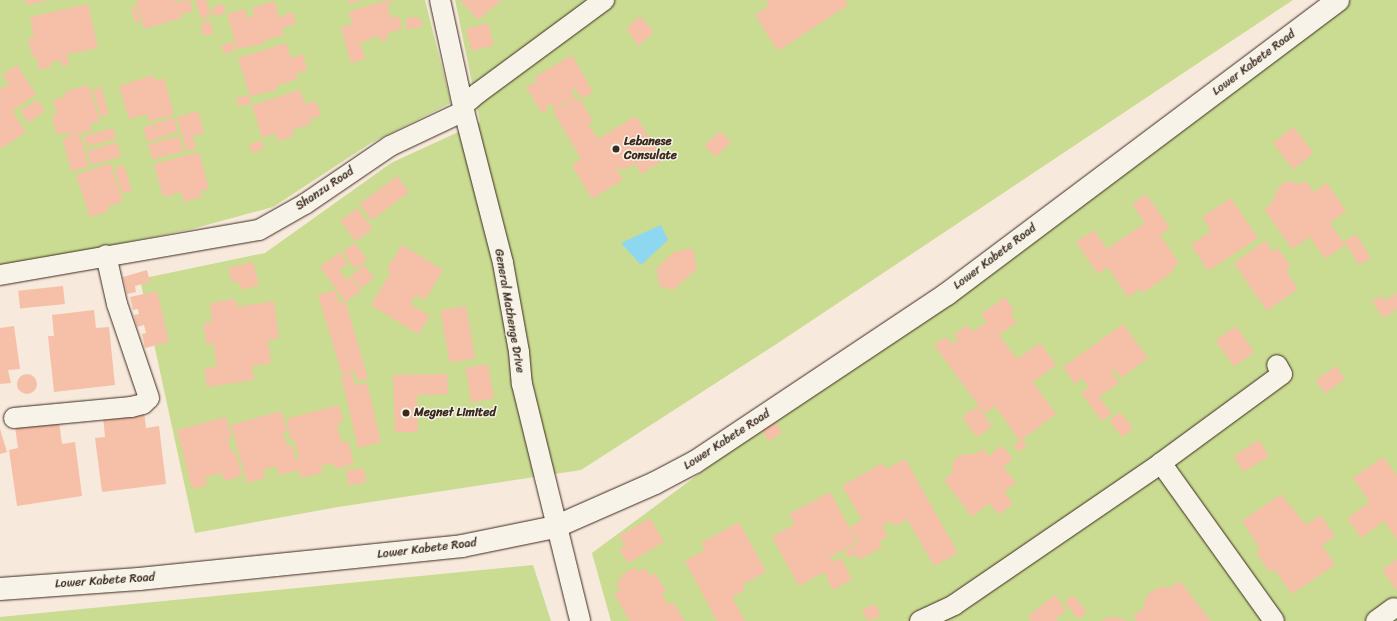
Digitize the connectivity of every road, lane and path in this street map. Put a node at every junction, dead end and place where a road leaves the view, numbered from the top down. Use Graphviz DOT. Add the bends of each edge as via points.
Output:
graph roads {
  1 [pos="440,0"];
  2 [pos="604,0"];
  3 [pos="1338,0"];
  4 [pos="464,111"];
  5 [pos="106,255"];
  6 [pos="0,275"];
  7 [pos="1277,365"];
  8 [pos="14,418"];
  9 [pos="1161,463"];
  10 [pos="556,527"];
  11 [pos="0,590"];
  12 [pos="1394,608"];
  13 [pos="580,621"];
  14 [pos="920,621"];
  15 [pos="1274,621"];
  16 [pos="1376,621"];
  1 -- 4 [label="street, General Mathenge Drive"];
  2 -- 4 [label="street, Shanzu Road" via="478,93 464,105"];
  3 -- 10 [label="main road, Lower Kabete Road" via="940,298 695,462 656,483"];
  4 -- 5 [label="street, Shanzu Road" via="390,146 305,204 259,230"];
  4 -- 10 [label="street, General Mathenge Drive" via="503,263 519,352 522,384"];
  5 -- 6 [label="street, Shanzu Road"];
  5 -- 8 [label="street" via="117,304 149,398 143,404 131,407"];
  7 -- 9 [label="street" via="1282,374"];
  9 -- 14 [label="street" via="954,604"];
  9 -- 15 [label="street"];
  10 -- 11 [label="main road, Lower Kabete Road" via="462,546 139,579"];
  10 -- 13 [label="street, General Mathenge Drive"];
  12 -- 16 [label="street"];
}
